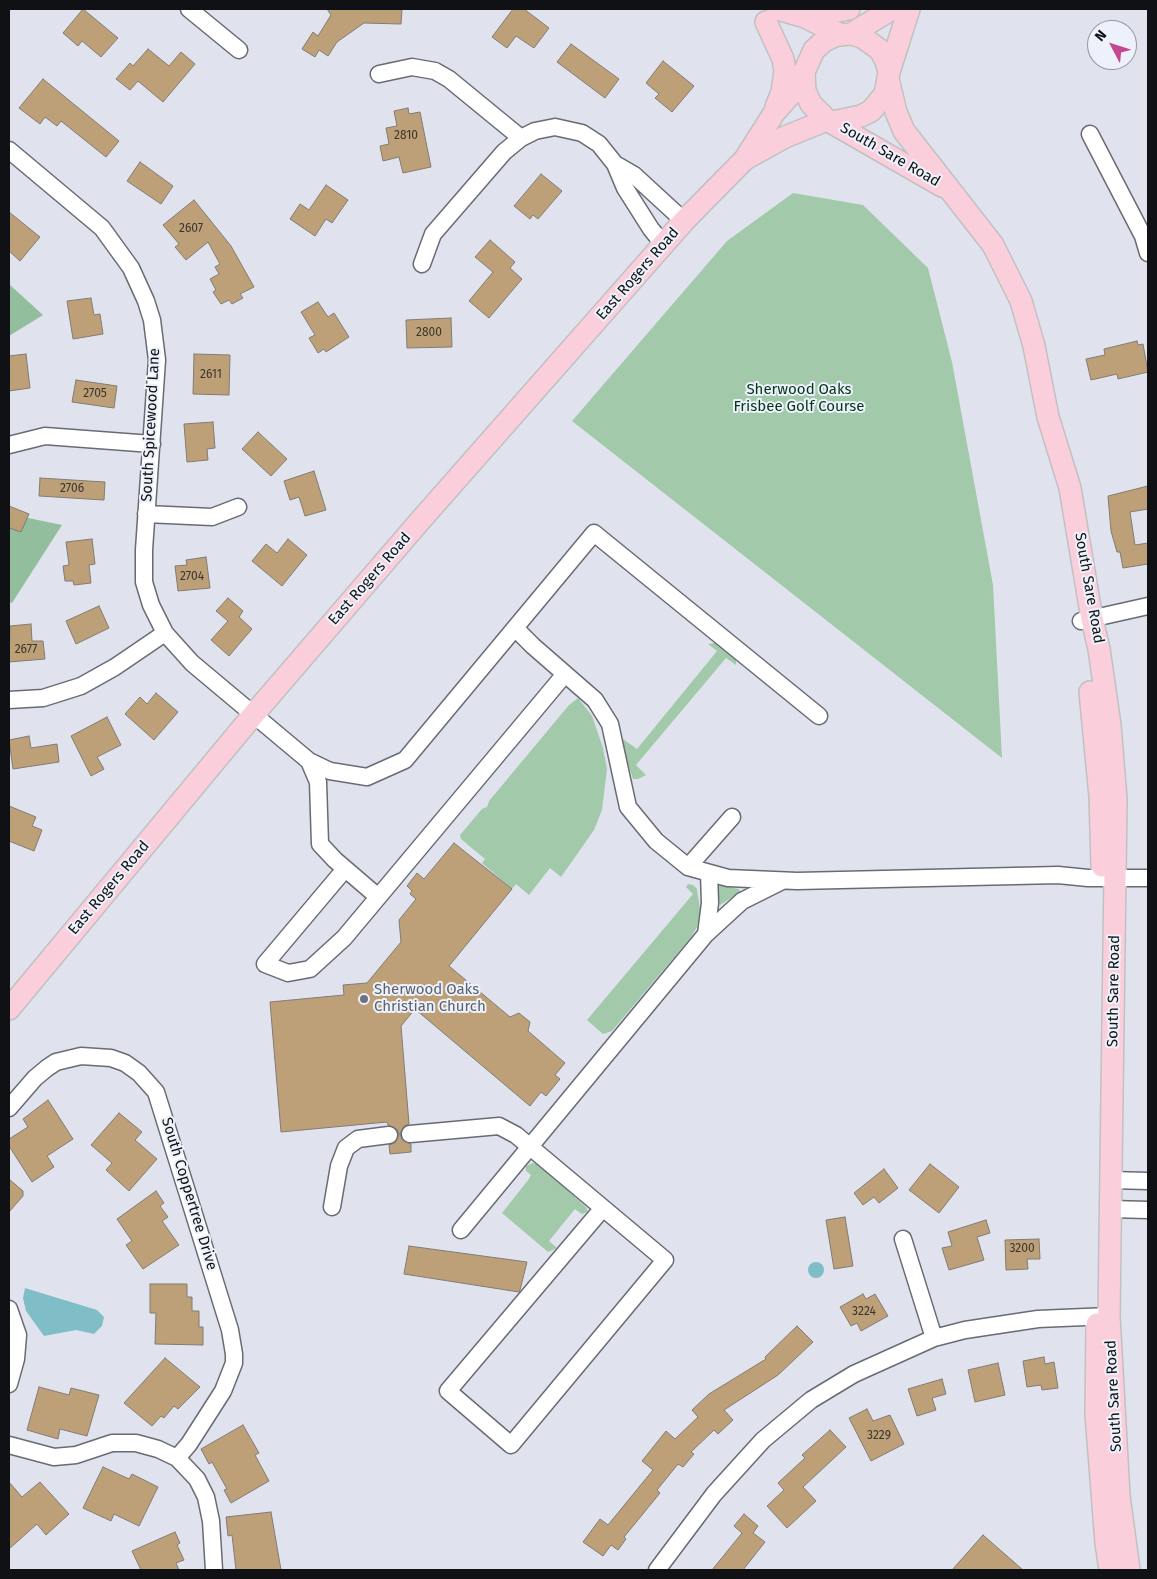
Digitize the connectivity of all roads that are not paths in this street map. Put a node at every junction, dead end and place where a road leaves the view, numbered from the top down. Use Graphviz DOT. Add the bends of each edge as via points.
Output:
graph roads {
  1 [pos="189,9"];
  2 [pos="849,9"];
  3 [pos="892,9"];
  4 [pos="909,9"];
  5 [pos="765,13"];
  6 [pos="806,17"];
  7 [pos="846,34"];
  8 [pos="239,50"];
  9 [pos="379,74"];
  10 [pos="804,76"];
  11 [pos="888,76"];
  12 [pos="774,113"];
  13 [pos="830,121"];
  14 [pos="1090,134"];
  15 [pos="520,138"];
  16 [pos="9,150"];
  17 [pos="745,159"];
  18 [pos="615,164"];
  19 [pos="947,188"];
  20 [pos="684,221"];
  21 [pos="1146,235"];
  22 [pos="664,245"];
  23 [pos="1148,253"];
  24 [pos="422,264"];
  25 [pos="152,444"];
  26 [pos="9,445"];
  27 [pos="238,507"];
  28 [pos="146,514"];
  29 [pos="1148,606"];
  30 [pos="1087,620"];
  31 [pos="515,628"];
  32 [pos="165,633"];
  33 [pos="566,674"];
  34 [pos="9,700"];
  35 [pos="254,714"];
  36 [pos="819,716"];
  37 [pos="309,761"];
  38 [pos="732,816"];
  39 [pos="688,867"];
  40 [pos="345,869"];
  41 [pos="709,872"];
  42 [pos="1148,878"];
  43 [pos="1109,879"];
  44 [pos="783,880"];
  45 [pos="377,896"];
  46 [pos="706,934"];
  47 [pos="9,1009"];
  48 [pos="9,1108"];
  49 [pos="410,1134"];
  50 [pos="389,1135"];
  51 [pos="530,1147"];
  52 [pos="1110,1180"];
  53 [pos="1148,1182"];
  54 [pos="332,1207"];
  55 [pos="603,1208"];
  56 [pos="1110,1209"];
  57 [pos="1148,1210"];
  58 [pos="461,1230"];
  59 [pos="903,1239"];
  60 [pos="10,1315"];
  61 [pos="1103,1316"];
  62 [pos="13,1336"];
  63 [pos="934,1338"];
  64 [pos="9,1384"];
  65 [pos="9,1446"];
  66 [pos="177,1458"];
  67 [pos="214,1570"];
  68 [pos="657,1570"];
  69 [pos="1110,1570"];
  70 [pos="1129,1570"];
  1 -- 8 [label="street"];
  2 -- 6 [label="main road"];
  3 -- 7 [label="main road"];
  4 -- 11 [label="main road"];
  5 -- 6 [label="main road"];
  5 -- 10 [label="main road"];
  5 -- 12 [label="main road" via="785,71"];
  6 -- 7 [label="main road"];
  7 -- 10 [label="main road" via="824,41 814,50"];
  7 -- 11 [label="main road" via="862,37 880,50"];
  9 -- 15 [label="street" via="412,67 435,71"];
  10 -- 12 [label="main road, East Rogers Road"];
  10 -- 13 [label="main road" via="805,91 811,104"];
  11 -- 13 [label="main road" via="885,94 871,111"];
  11 -- 19 [label="main road, South Sare Road" via="904,132"];
  12 -- 17 [label="main road, East Rogers Road"];
  13 -- 17 [label="main road, East Rogers Road" via="785,137"];
  13 -- 19 [label="main road, South Sare Road" via="929,181"];
  14 -- 21 [label="street"];
  15 -- 18 [label="street" via="545,128 582,132 599,144"];
  15 -- 24 [label="street" via="433,234"];
  16 -- 25 [label="street, South Spicewood Lane" via="102,228 139,283 152,320 156,350"];
  17 -- 20 [label="main road, East Rogers Road"];
  18 -- 20 [label="street" via="634,175"];
  18 -- 22 [label="street" via="625,188"];
  19 -- 30 [label="main road, South Sare Road" via="993,245 1021,301 1048,417 1070,488"];
  20 -- 22 [label="main road, East Rogers Road"];
  21 -- 23 [label="street"];
  22 -- 35 [label="main road, East Rogers Road"];
  25 -- 26 [label="street" via="44,436"];
  25 -- 28 [label="street, South Spicewood Lane"];
  27 -- 28 [label="street" via="212,517"];
  28 -- 32 [label="street, South Spicewood Lane" via="144,582"];
  29 -- 30 [label="street"];
  30 -- 43 [label="main road, South Sare Road" via="1099,649 1116,799"];
  31 -- 33 [label="street"];
  31 -- 36 [label="street" via="594,533"];
  31 -- 37 [label="street" via="405,760 367,778 330,771"];
  32 -- 34 [label="street" via="109,671 80,686 43,698"];
  32 -- 35 [label="street, South Spicewood Lane" via="192,663"];
  33 -- 39 [label="street" via="595,700 610,724 628,807 656,841"];
  33 -- 45 [label="street"];
  35 -- 37 [label="street, South Spicewood Lane"];
  35 -- 47 [label="main road, East Rogers Road"];
  37 -- 40 [label="street" via="318,782 320,844"];
  38 -- 39 [label="street"];
  39 -- 41 [label="street"];
  40 -- 45 [label="street"];
  40 -- 45 [label="street" via="265,964 288,973 310,969 344,938"];
  41 -- 44 [label="street" via="728,878"];
  41 -- 46 [label="street"];
  42 -- 43 [label="street"];
  43 -- 44 [label="street" via="1058,875"];
  43 -- 52 [label="main road, South Sare Road" via="1116,974"];
  43 -- 61 [label="main road, South Sare Road"];
  44 -- 46 [label="street" via="742,901"];
  46 -- 51 [label="street"];
  48 -- 66 [label="street, South Coppertree Drive" via="47,1068 56,1062 81,1056 111,1058 125,1063 144,1077 156,1092 230,1330 234,1354 234,1363 223,1391"];
  49 -- 51 [label="street" via="498,1126"];
  50 -- 54 [label="street" via="358,1139 346,1148 339,1166"];
  51 -- 55 [label="street"];
  51 -- 58 [label="street"];
  52 -- 53 [label="street"];
  52 -- 56 [label="main road, South Sare Road"];
  55 -- 55 [label="street" via="448,1391 511,1445 665,1260"];
  56 -- 57 [label="street"];
  56 -- 61 [label="main road, South Sare Road"];
  59 -- 63 [label="street"];
  60 -- 62 [label="street"];
  61 -- 63 [label="street" via="994,1324"];
  61 -- 69 [label="main road, South Sare Road" via="1096,1414"];
  61 -- 70 [label="main road, South Sare Road"];
  62 -- 64 [label="street" via="16,1359"];
  63 -- 68 [label="street" via="854,1374 788,1418 720,1487"];
  65 -- 66 [label="street" via="54,1457 76,1455 112,1443 136,1444"];
  66 -- 67 [label="street" via="197,1479 206,1497 212,1521"];
}
